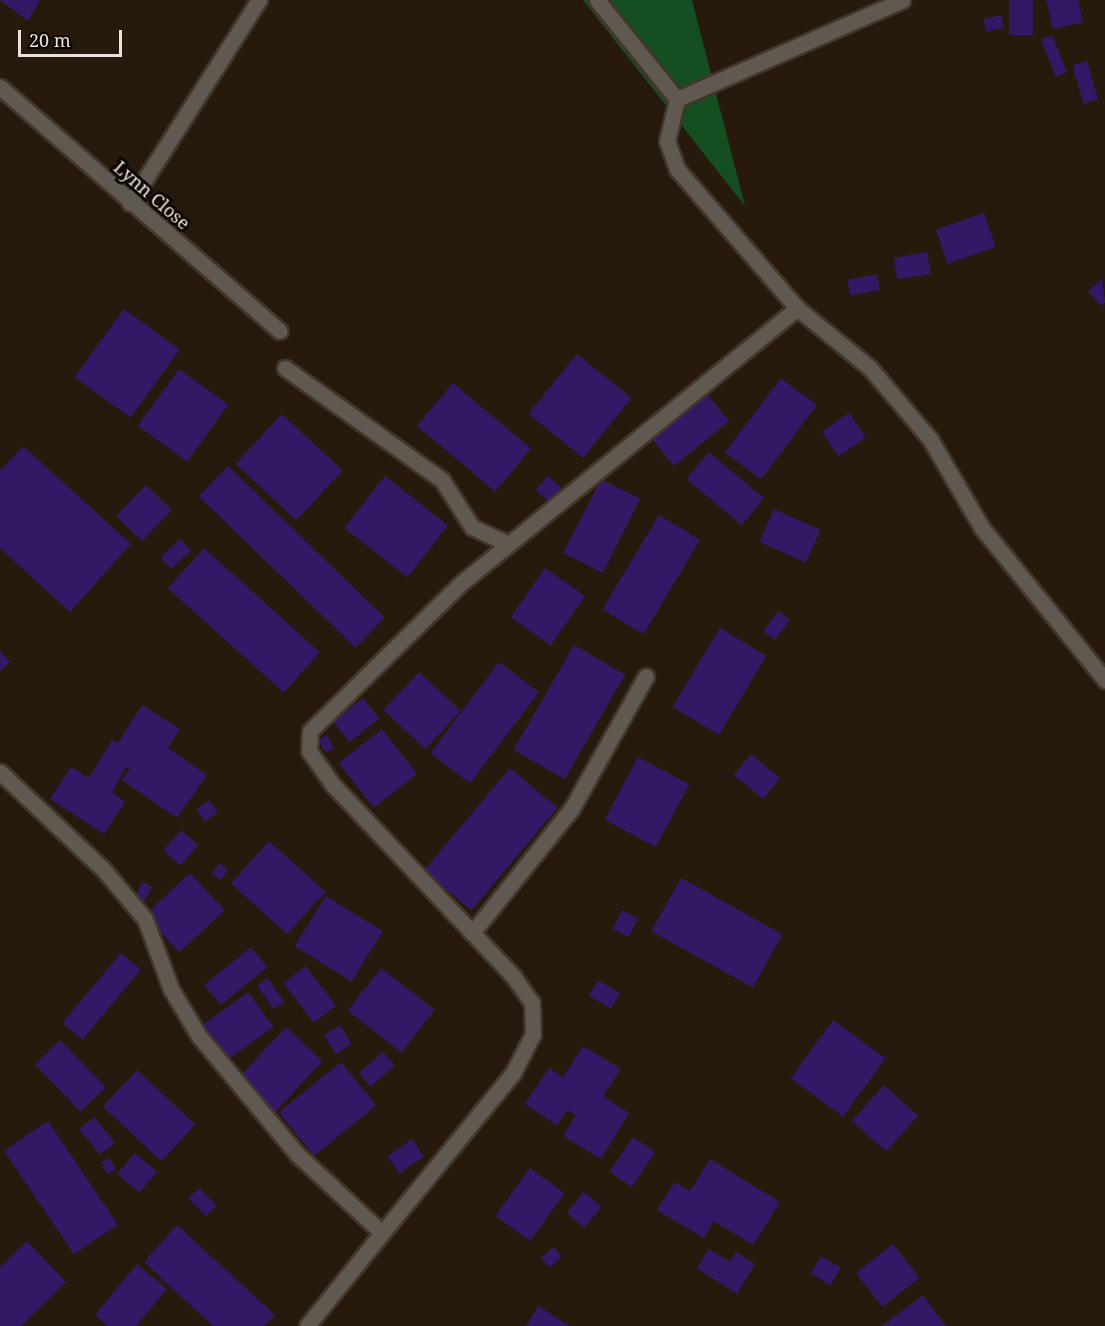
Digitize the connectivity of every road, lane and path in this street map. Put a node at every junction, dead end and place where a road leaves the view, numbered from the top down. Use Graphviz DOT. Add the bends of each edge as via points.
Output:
graph roads {
  1 [pos="259,0"];
  2 [pos="597,0"];
  3 [pos="902,0"];
  4 [pos="0,87"];
  5 [pos="677,99"];
  6 [pos="130,203"];
  7 [pos="797,308"];
  8 [pos="280,331"];
  9 [pos="285,369"];
  10 [pos="508,544"];
  11 [pos="646,676"];
  12 [pos="1105,680"];
  13 [pos="0,772"];
  14 [pos="472,933"];
  15 [pos="382,1233"];
  16 [pos="307,1326"];
  1 -- 6 [label="street"];
  2 -- 5 [label="street"];
  3 -- 5 [label="street"];
  4 -- 6 [label="street, Lynn Close"];
  5 -- 7 [label="street" via="667,141 677,169"];
  6 -- 8 [label="street, Lynn Close"];
  7 -- 10 [label="street"];
  7 -- 12 [label="street" via="870,368 930,439 982,528"];
  9 -- 10 [label="street" via="442,480 472,527"];
  10 -- 14 [label="street" via="344,693 310,730 309,752 333,785"];
  11 -- 14 [label="street" via="572,808"];
  13 -- 15 [label="street" via="103,869 145,919 171,989 199,1036 297,1154"];
  14 -- 15 [label="street" via="532,1003 533,1034 513,1072"];
  15 -- 16 [label="street"];
}
